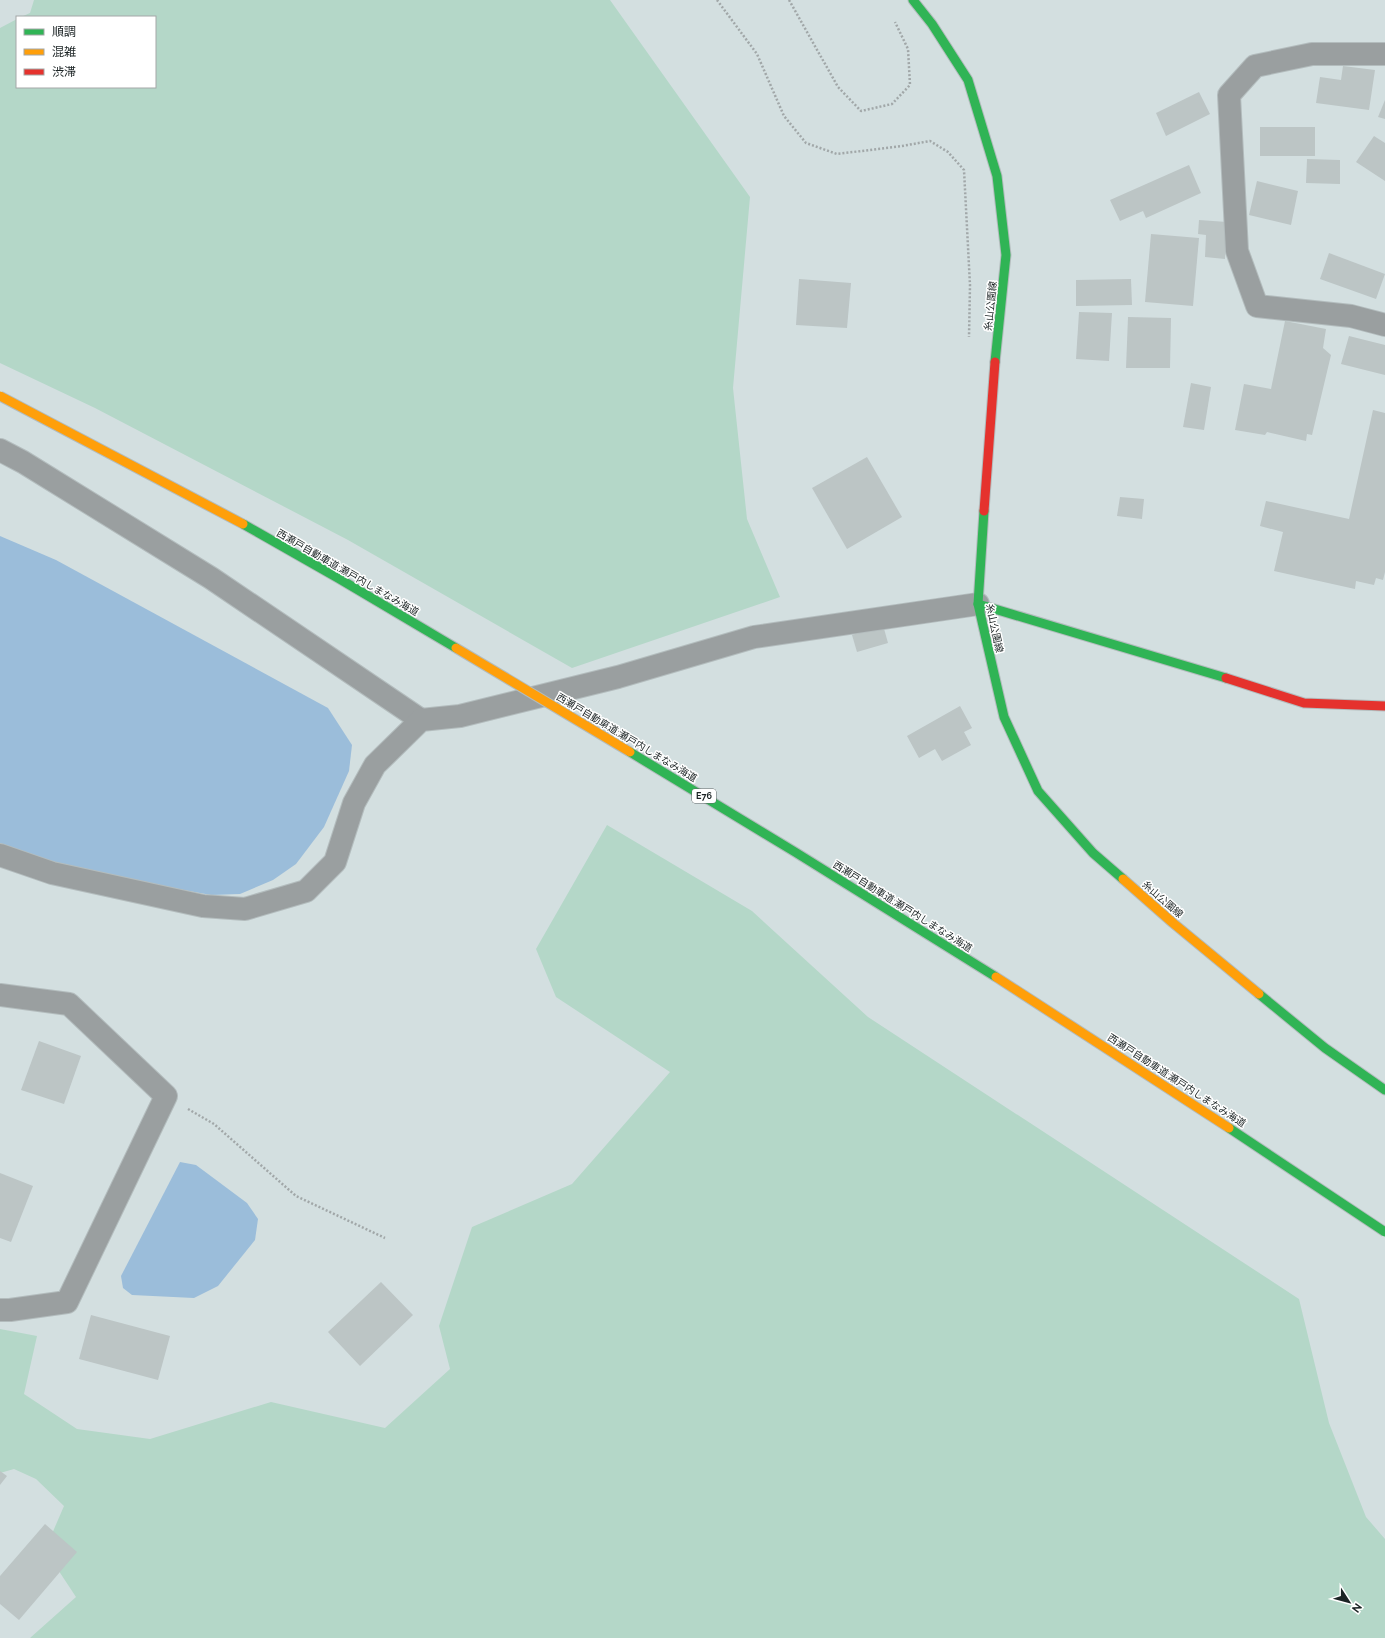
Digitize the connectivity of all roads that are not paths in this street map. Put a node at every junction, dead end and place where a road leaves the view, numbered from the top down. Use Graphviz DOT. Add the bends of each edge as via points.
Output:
graph roads {
  1 [pos="913,0"];
  2 [pos="1385,54"];
  3 [pos="1385,325"];
  4 [pos="0,396"];
  5 [pos="0,450"];
  6 [pos="978,604"];
  7 [pos="1385,706"];
  8 [pos="421,720"];
  9 [pos="0,855"];
  10 [pos="0,995"];
  11 [pos="1385,1090"];
  12 [pos="1385,1232"];
  13 [pos="0,1310"];
  1 -- 6 [label="main road, 糸山公園線" via="932,24 968,80 997,176 1006,255 992,397"];
  2 -- 3 [label="street" via="1312,54 1255,66 1229,95 1237,251 1257,306 1351,316"];
  4 -- 12 [label="main road, 西瀬戸自動車道;瀬戸内しまなみ海道 / E76, bridge" via="253,530 376,600 713,802 1056,1015"];
  5 -- 8 [label="street" via="24,462 211,578"];
  6 -- 7 [label="main road" via="1304,703"];
  6 -- 8 [label="street" via="754,637 618,677 460,716"];
  6 -- 11 [label="main road, 糸山公園線" via="1004,717 1038,791 1093,853 1173,923 1325,1048"];
  8 -- 9 [label="street" via="375,765 354,803 335,862 306,891 245,908 203,906 52,873"];
  10 -- 13 [label="street" via="69,1004 166,1096 67,1302"];
}
